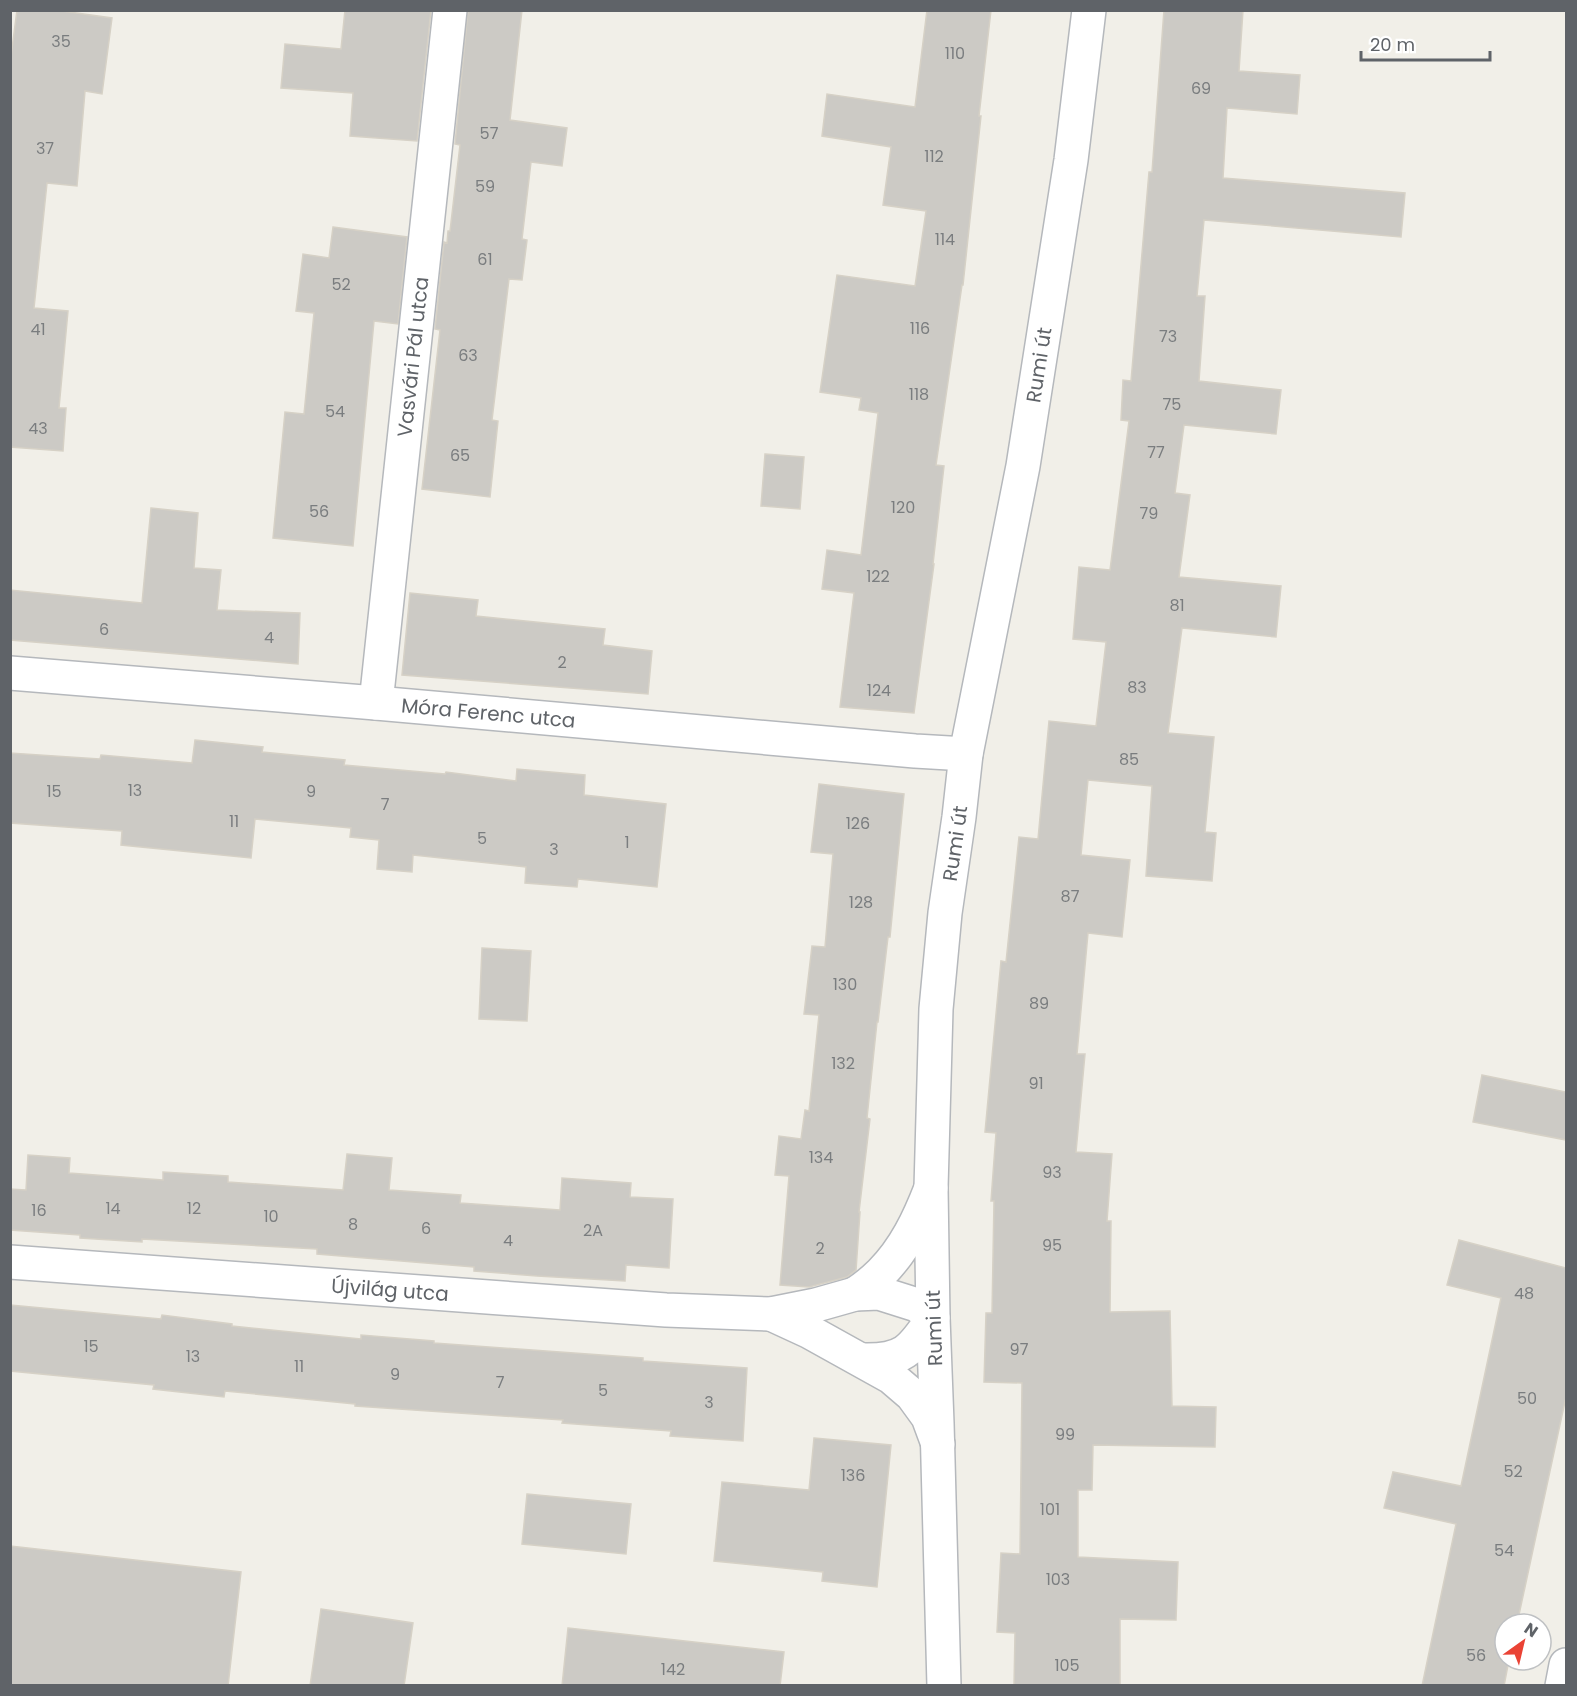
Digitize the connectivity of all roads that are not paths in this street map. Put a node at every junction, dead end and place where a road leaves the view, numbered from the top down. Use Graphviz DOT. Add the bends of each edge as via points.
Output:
graph roads {
  1 [pos="450,10"];
  2 [pos="1089,10"];
  3 [pos="10,673"];
  4 [pos="376,703"];
  5 [pos="966,754"];
  6 [pos="932,1188"];
  7 [pos="10,1262"];
  8 [pos="855,1294"];
  9 [pos="771,1314"];
  10 [pos="933,1318"];
  11 [pos="863,1360"];
  12 [pos="938,1444"];
  13 [pos="1566,1665"];
  14 [pos="944,1686"];
  15 [pos="1562,1686"];
  1 -- 4 [label="street, Vasvári Pál utca"];
  2 -- 5 [label="street, Rumi út" via="1071,160 1023,466"];
  3 -- 4 [label="street, Móra Ferenc utca"];
  4 -- 5 [label="street, Móra Ferenc utca"];
  5 -- 6 [label="street, Rumi út" via="936,1009"];
  6 -- 8 [label="street, Újvilág utca" via="916,1227 897,1255"];
  6 -- 10 [label="street, Rumi út"];
  7 -- 9 [label="street, Újvilág utca" via="666,1310"];
  8 -- 9 [label="street, Újvilág utca"];
  8 -- 10 [label="street, Újvilág utca" via="879,1293 898,1298 917,1305"];
  9 -- 11 [label="street, Újvilág utca"];
  10 -- 11 [label="street" via="903,1354"];
  10 -- 12 [label="street, Rumi út"];
  11 -- 12 [label="street, Újvilág utca" via="912,1395 928,1417"];
  12 -- 14 [label="street, Rumi út"];
  13 -- 15 [label="street"];
}
